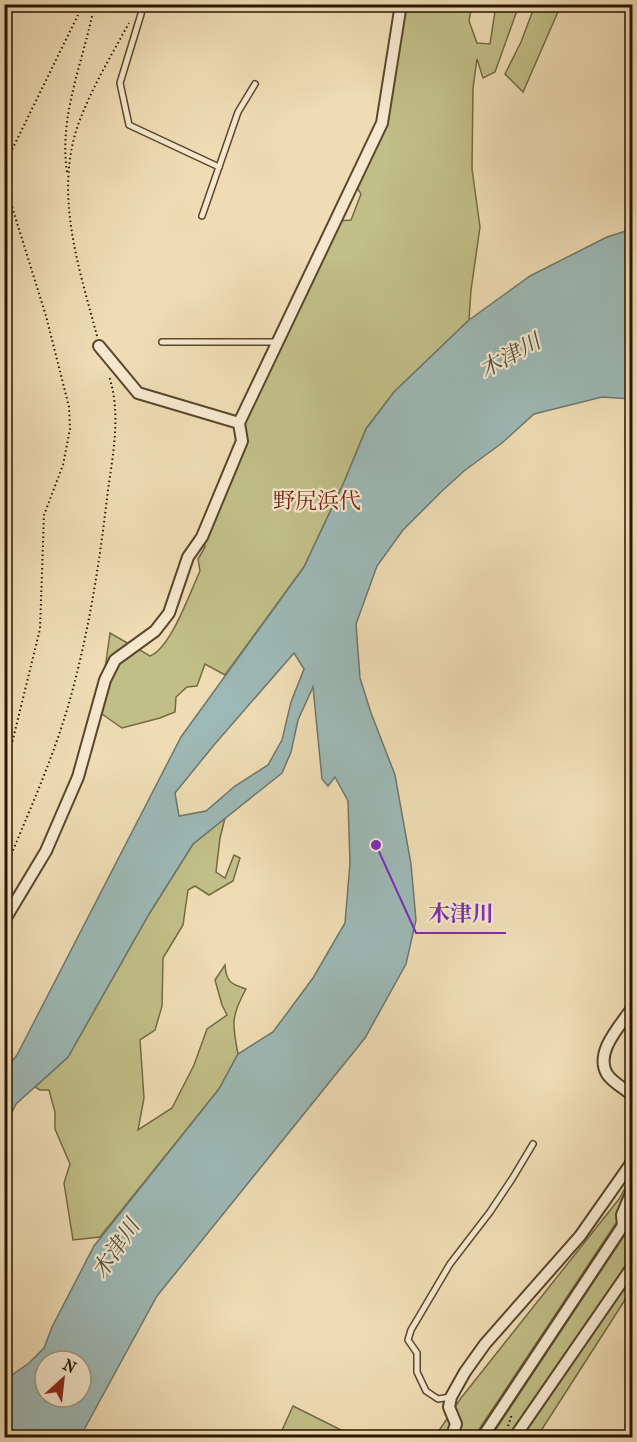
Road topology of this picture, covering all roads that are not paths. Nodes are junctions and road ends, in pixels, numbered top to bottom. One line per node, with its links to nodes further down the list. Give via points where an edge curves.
1 (52, 4): 4 (lane)
2 (142, 4): 6 (lane, via 120,83 129,124)
3 (401, 4): 9 (street, via 382,123)
4 (96, 6)
5 (255, 84): 6 (lane, via 238,112)
6 (219, 167): 7 (lane)
7 (202, 216)
8 (162, 342): 9 (lane)
9 (278, 342): 11 (street)
10 (99, 346): 11 (street, via 138,393)
11 (239, 423): 12 (street, via 242,441 202,537 188,557 169,613 155,631 115,660 105,680 78,777 46,851)
12 (4, 921)
13 (633, 1008): 14 (street, via 608,1044 603,1060 608,1075)
14 (633, 1095)
15 (533, 1144): 21 (lane, via 450,1264 411,1330 408,1340 417,1353 417,1372 426,1391 438,1399)
16 (633, 1162): 21 (street, via 580,1236 485,1344)
17 (633, 1191): 19 (street, via 622,1215)
18 (633, 1212): 19 (street)
19 (623, 1226): 24 (street)
20 (633, 1267): 22 (street)
21 (451, 1397): 23 (street, via 449,1407 456,1424)
22 (511, 1433)
23 (451, 1437)
24 (482, 1437)

